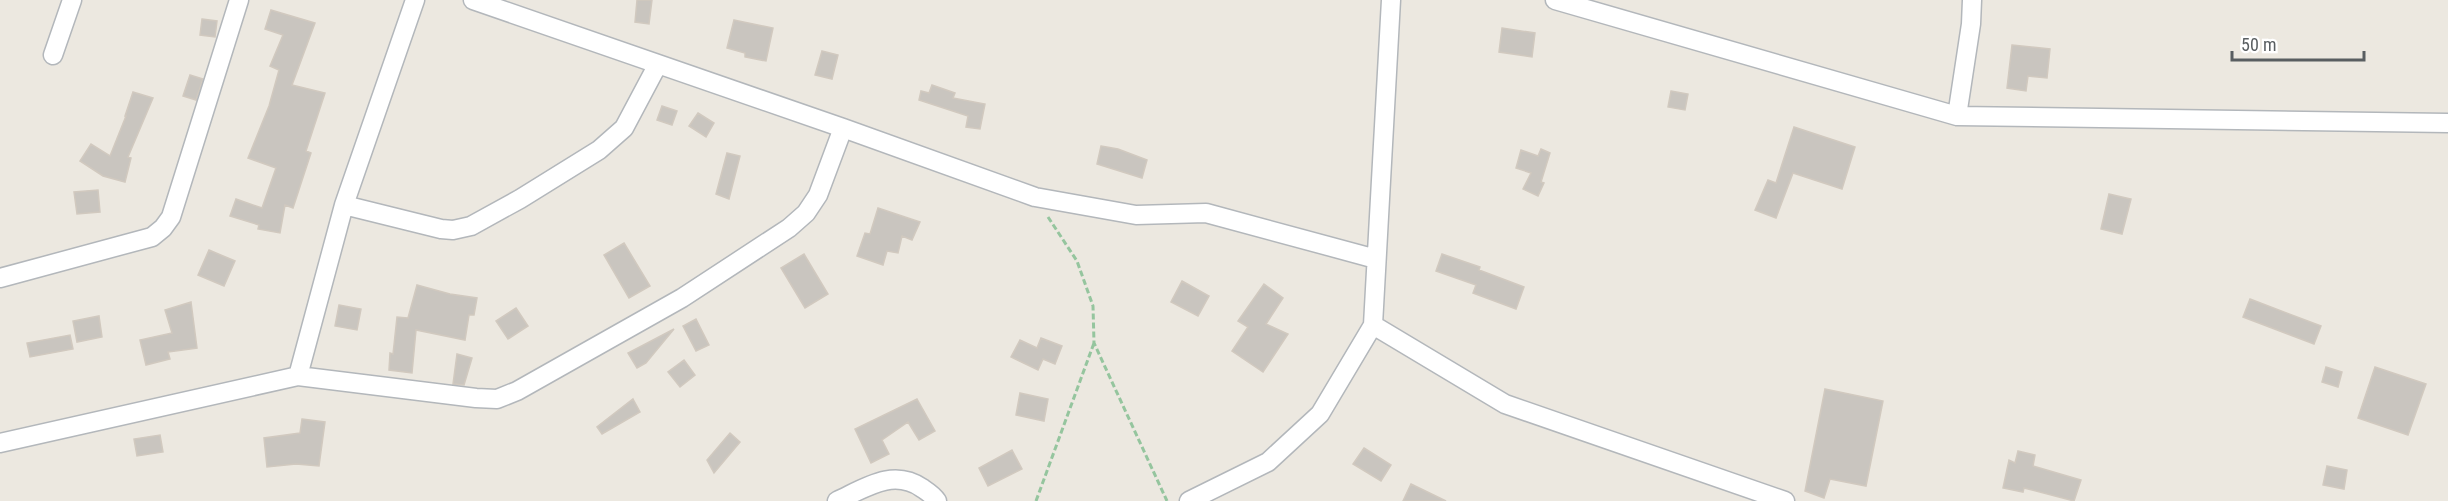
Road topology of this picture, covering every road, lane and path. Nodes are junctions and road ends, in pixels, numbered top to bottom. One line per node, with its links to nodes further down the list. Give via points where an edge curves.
1 (72, 0): 8 (street)
2 (239, 0): 16 (street, via 171,217 163,228 152,237)
3 (415, 0): 14 (street)
4 (472, 0): 9 (street)
5 (1391, 0): 15 (street)
6 (1555, 0): 10 (street)
7 (1972, 0): 10 (street)
8 (53, 54)
9 (658, 64): 12 (street); 14 (street, via 624,128 615,137 471,226 441,229)
10 (1957, 116): 11 (street)
11 (2448, 123)
12 (843, 128): 13 (street); 19 (street, via 818,195 789,228 682,298 517,391 497,399 476,398)
13 (1035, 197): 15 (street, via 1136,215 1206,213); 18 (path, via 1077,261 1092,306)
14 (344, 205): 19 (street)
15 (1376, 259): 17 (street)
16 (0, 278)
17 (1373, 325): 25 (street, via 1320,414 1268,462); 26 (street, via 1505,404)
18 (1094, 343): 23 (path); 24 (path)
19 (298, 376): 20 (street)
20 (0, 443)
21 (837, 501): 22 (street, via 886,479 913,481)
22 (937, 501)
23 (1036, 501)
24 (1167, 501)
25 (1189, 501)
26 (1785, 501)

